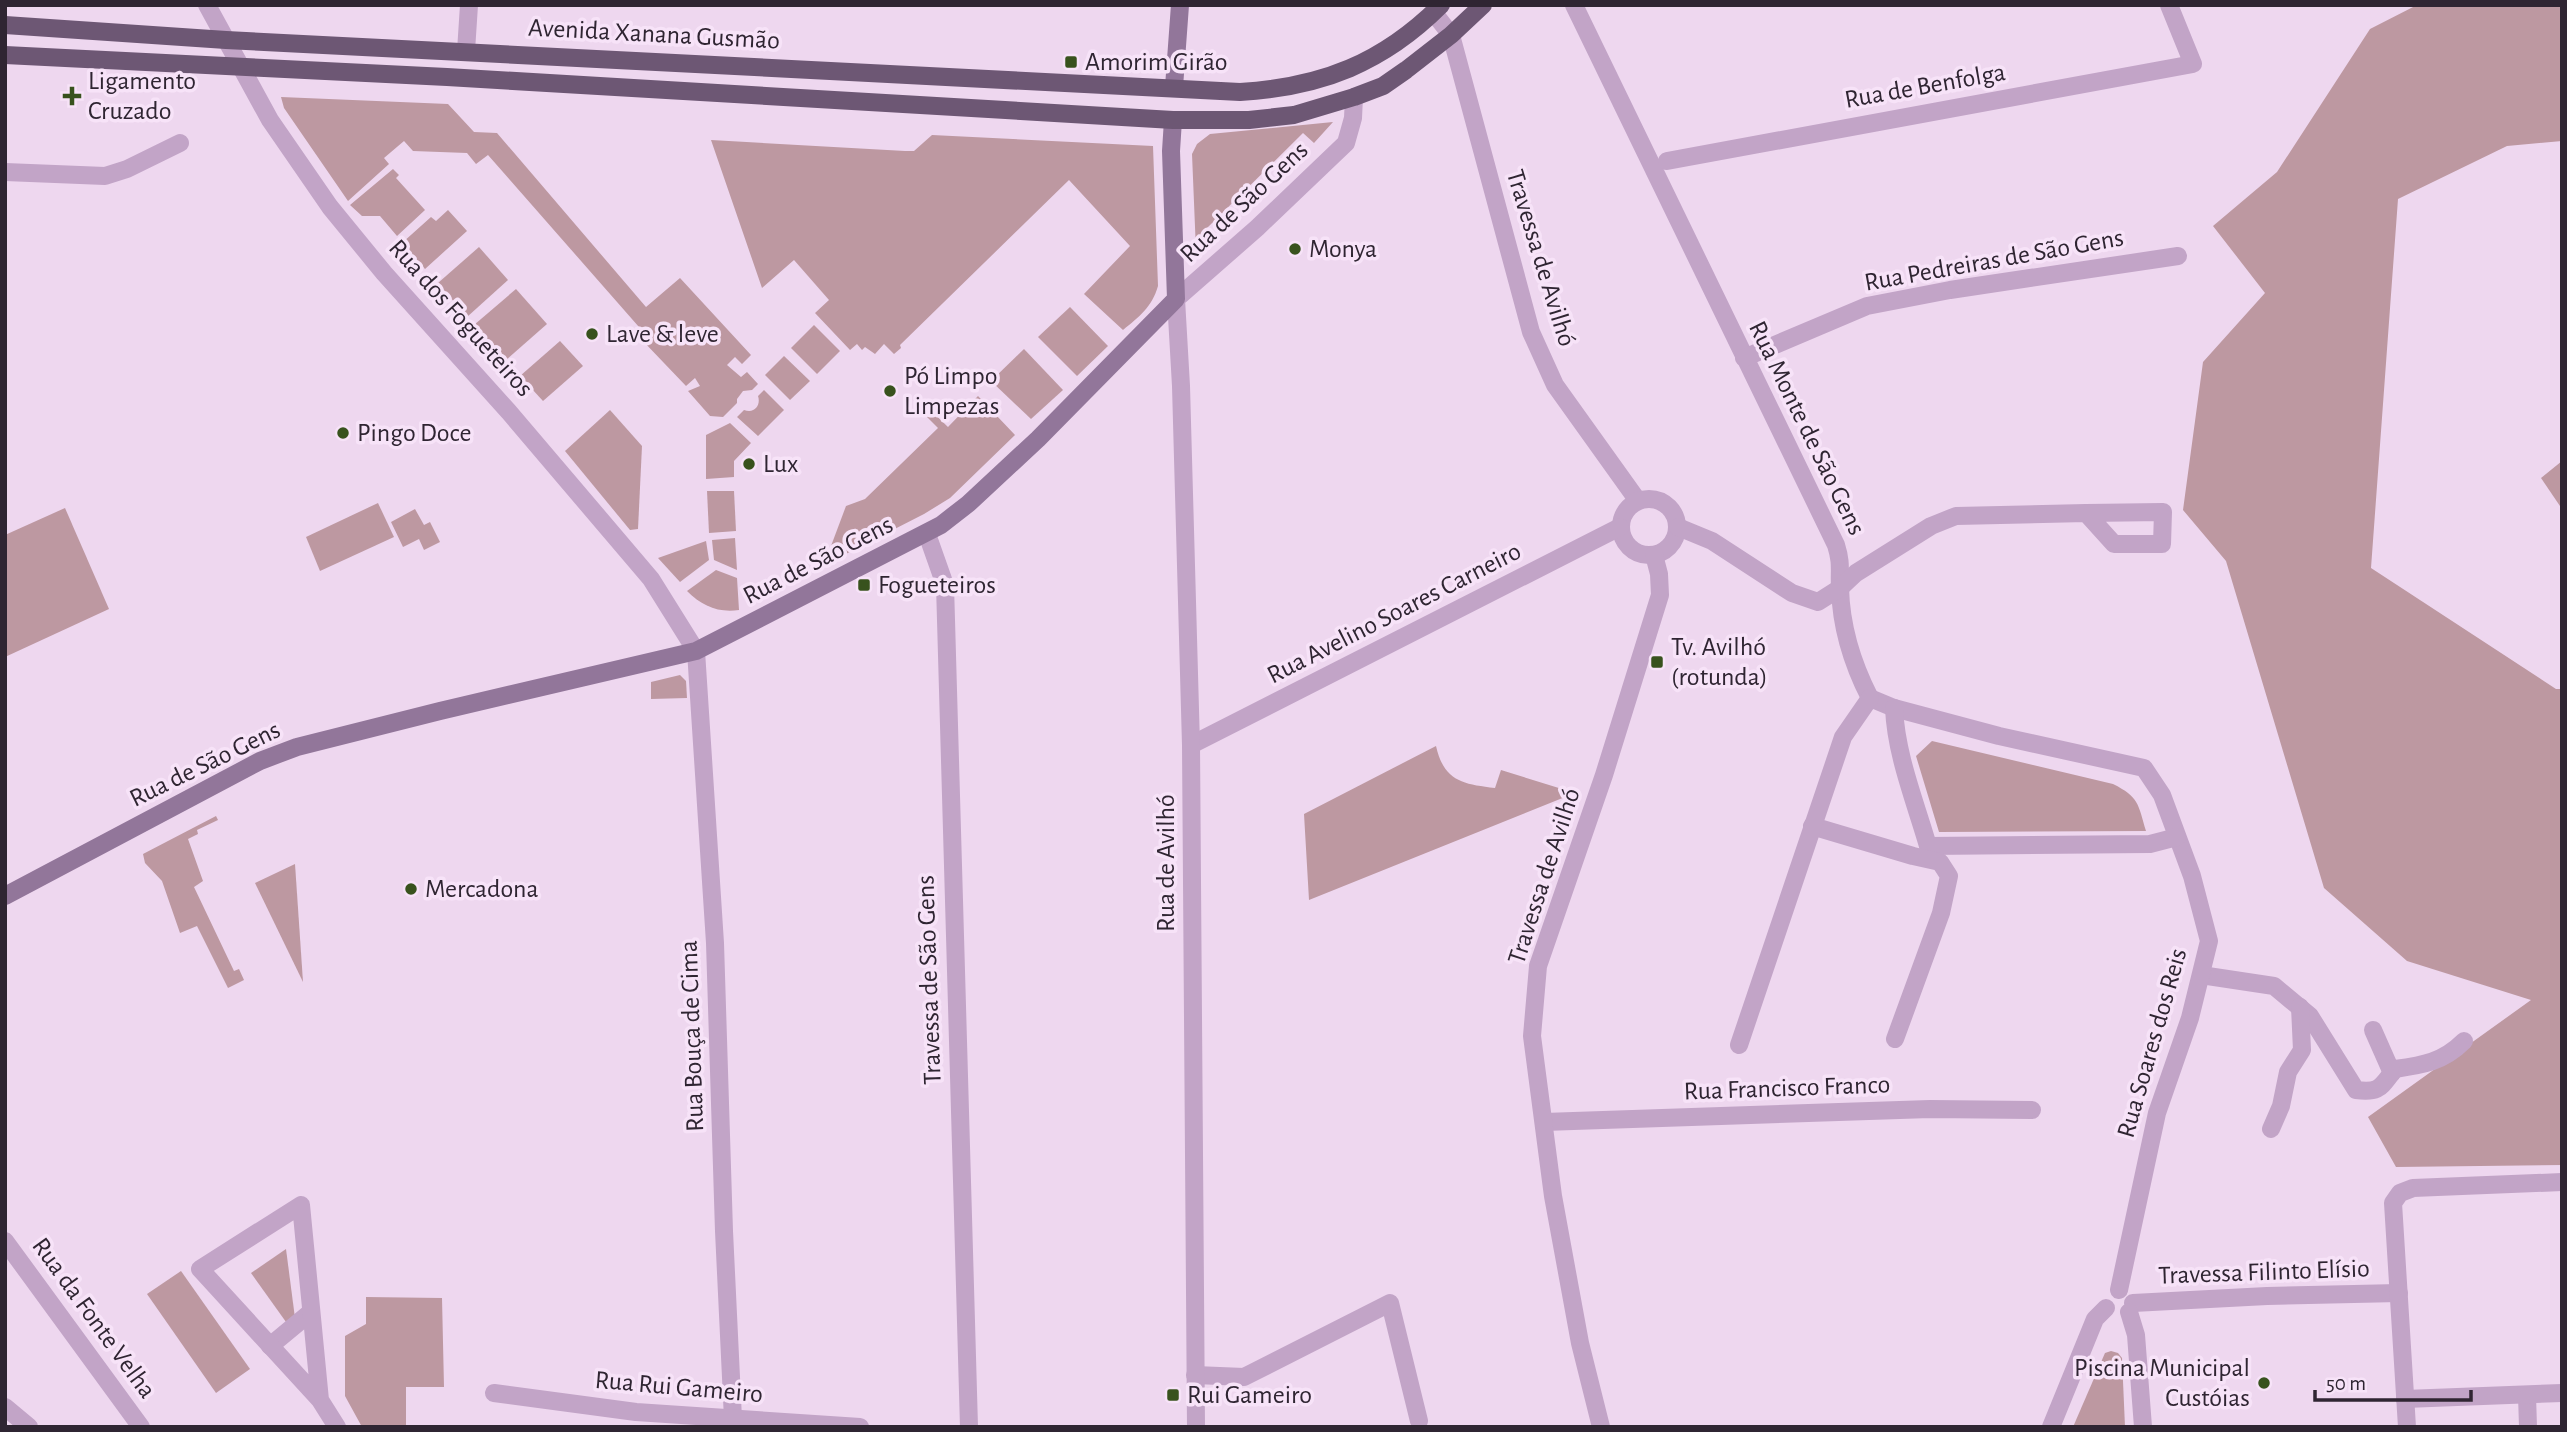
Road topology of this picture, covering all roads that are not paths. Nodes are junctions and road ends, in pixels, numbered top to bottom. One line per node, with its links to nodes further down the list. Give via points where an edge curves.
1 (207, 5): 10 (street, Rua dos Fogueteiros)
2 (469, 5): 11 (street)
3 (1180, 5): 14 (main road)
4 (1483, 5): 9 (main road)
5 (1574, 5): 22 (street, Rua Monte de São Gens)
6 (2169, 5): 18 (street, Rua de Benfolga, via 2193,64)
7 (1437, 9): 9 (street, Travessa de Avilhó); 14 (main road, Avenida Xanana Gusmão, via 1397,43 1320,80 1240,92)
8 (5, 25): 10 (main road, Avenida Xanana Gusmão)
9 (1451, 35): 15 (main road, via 1383,86); 23 (street, Travessa de Avilhó, via 1535,341 1555,385)
10 (226, 40): 11 (main road, Avenida Xanana Gusmão); 13 (street, Rua dos Fogueteiros)
11 (466, 51): 14 (main road, Avenida Xanana Gusmão)
12 (5, 55): 13 (main road, Avenida Xanana Gusmão)
13 (241, 68): 16 (main road, Avenida Xanana Gusmão); 30 (street, Rua dos Fogueteiros, via 270,120 330,207 651,579)
14 (1174, 87): 16 (main road)
15 (1354, 97): 16 (main road, Avenida Xanana Gusmão, via 1294,115); 21 (street, Rua de São Gens, via 1346,143)
16 (1173, 120): 21 (main road)
17 (180, 143): 19 (street, via 105,176)
18 (1667, 161)
19 (5, 172)
20 (2178, 256): 22 (street, Rua Pedreiras de São Gens, via 1867,306)
21 (1176, 299): 27 (main road, Rua de São Gens, via 1038,439 968,505); 33 (street, Rua de Avilhó)
22 (1744, 358): 29 (street, Rua Monte de São Gens, via 1836,545 1842,564)
23 (1638, 501): 25 (street, via 1625,511); 26 (street, via 1665,504)
24 (2086, 513): 29 (street, via 1956,516 1931,526)
25 (1620, 527): 28 (street, via 1630,549); 33 (street, Rua Avelino Soares Carneiro)
26 (1678, 527): 28 (street, via 1671,546); 29 (street, via 1712,541 1792,593 1818,602)
27 (927, 534): 30 (main road, Rua de São Gens); 69 (street, Travessa de São Gens, via 945,585)
28 (1654, 555): 46 (street, Travessa de Avilhó, via 1660,595 1655,616 1538,966 1532,1036)
29 (1840, 588): 31 (street, Rua Monte de São Gens, via 1856,671)
30 (696, 651): 37 (main road, Rua de São Gens, via 297,747 260,761); 63 (street, Rua Bouça de Cima, via 715,943)
31 (1870, 698): 32 (street, Rua Soares dos Reis); 34 (street, via 1843,737)
32 (1894, 708): 35 (street, Rua Soares dos Reis, via 2144,768 2162,795); 36 (street)
33 (1191, 745): 56 (street, Rua de Avilhó)
34 (1812, 826): 36 (street); 43 (street)
35 (2177, 837): 36 (street, via 2150,844); 38 (street, Rua Soares dos Reis, via 2208,941)
36 (1921, 851): 41 (street, via 1940,862 1949,876 1941,913)
37 (5, 896)
38 (2201, 975): 39 (street, via 2273,986); 50 (street, Rua Soares dos Reis, via 2157,1113)
39 (2300, 1007): 44 (street, via 2311,1016 2356,1090 2381,1088); 47 (street, via 2302,1050 2288,1072)
40 (2373, 1030): 44 (street)
41 (1895, 1039)
42 (2464, 1041): 44 (street, via 2451,1054)
43 (1739, 1045)
44 (2392, 1073)
45 (2032, 1110): 46 (street, Rua Francisco Franco, via 1930,1109)
46 (1544, 1122): 71 (street, Travessa de Avilhó, via 1580,1343)
47 (2272, 1129)
48 (2562, 1182): 51 (street, via 2413,1188 2400,1194 2393,1203)
49 (5, 1241): 66 (street, Rua da Fonte Velha)
50 (2119, 1290): 52 (street, via 2108,1295); 53 (street, via 2127,1292)
51 (2399, 1293): 53 (street, Travessa Filinto Elísio, via 2267,1296); 60 (street)
52 (2106, 1308): 53 (street, via 2116,1316); 72 (street, via 2095,1319)
53 (2131, 1308): 73 (street)
54 (311, 1312): 55 (street); 55 (street, via 301,1205 201,1269); 61 (street)
55 (271, 1346): 61 (street)
56 (1195, 1375): 64 (street, via 1244,1377 1390,1303); 70 (street, Rua de Avilhó)
57 (494, 1393): 63 (street, Rua Rui Gameiro, via 636,1412)
58 (2562, 1393): 59 (street)
59 (2527, 1395): 60 (street); 75 (street)
60 (2405, 1399): 74 (street)
61 (320, 1400): 67 (street)
62 (5, 1407): 65 (street)
63 (733, 1419): 68 (street, Rua Rui Gameiro)
64 (1419, 1421)
65 (29, 1427)
66 (141, 1427)
67 (337, 1427)
68 (860, 1427)
69 (969, 1427)
70 (1196, 1427)
71 (1601, 1427)
72 (2051, 1427)
73 (2143, 1427)
74 (2407, 1427)
75 (2528, 1427)

